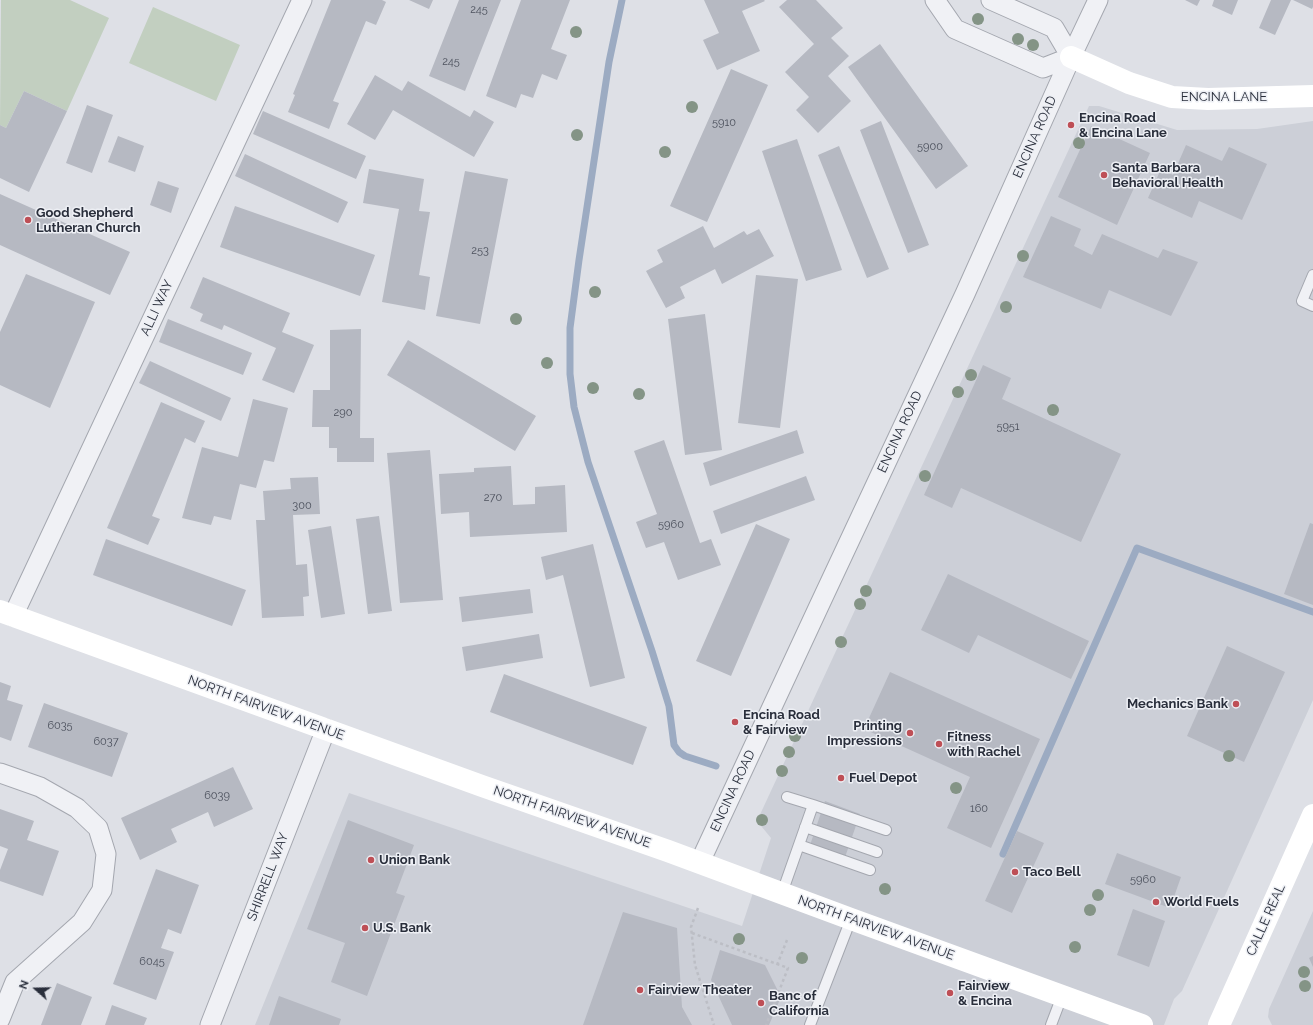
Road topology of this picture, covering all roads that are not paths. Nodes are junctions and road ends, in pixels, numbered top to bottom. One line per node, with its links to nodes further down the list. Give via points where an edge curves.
1 (302, 0): 9 (street, ALLI WAY)
2 (935, 0): 5 (street, via 955,29 1043,68)
3 (991, 0): 5 (street, via 1054,28)
4 (1098, 0): 5 (street, ENCINA ROAD)
5 (1071, 57): 6 (main road, ENCINA LANE, via 1129,83 1172,97 1208,100); 19 (street, ENCINA ROAD, via 968,289)
6 (1313, 96)
7 (1313, 275): 8 (lane, via 1302,301)
8 (1313, 306)
9 (6, 614): 10 (main road, NORTH FAIRVIEW AVENUE)
10 (326, 729): 19 (main road, NORTH FAIRVIEW AVENUE); 25 (street, SHIRRELL WAY)
11 (0, 773): 24 (street, via 40,787 77,808 98,828 106,854 102,890 82,922 15,982)
12 (787, 797): 13 (lane)
13 (812, 805): 15 (lane); 16 (lane)
14 (1313, 815): 29 (main road, CALLE REAL)
15 (805, 826): 17 (lane); 18 (lane)
16 (886, 830)
17 (799, 845): 20 (lane); 21 (lane)
18 (877, 852)
19 (700, 862): 21 (main road, NORTH FAIRVIEW AVENUE)
20 (870, 870)
21 (782, 893): 22 (main road, NORTH FAIRVIEW AVENUE)
22 (851, 919): 23 (main road, NORTH FAIRVIEW AVENUE); 26 (lane)
23 (1062, 996): 27 (lane); 28 (main road, NORTH FAIRVIEW AVENUE)
24 (0, 1019)
25 (210, 1025)
26 (810, 1025)
27 (1051, 1025)
28 (1142, 1025)
29 (1219, 1025)

